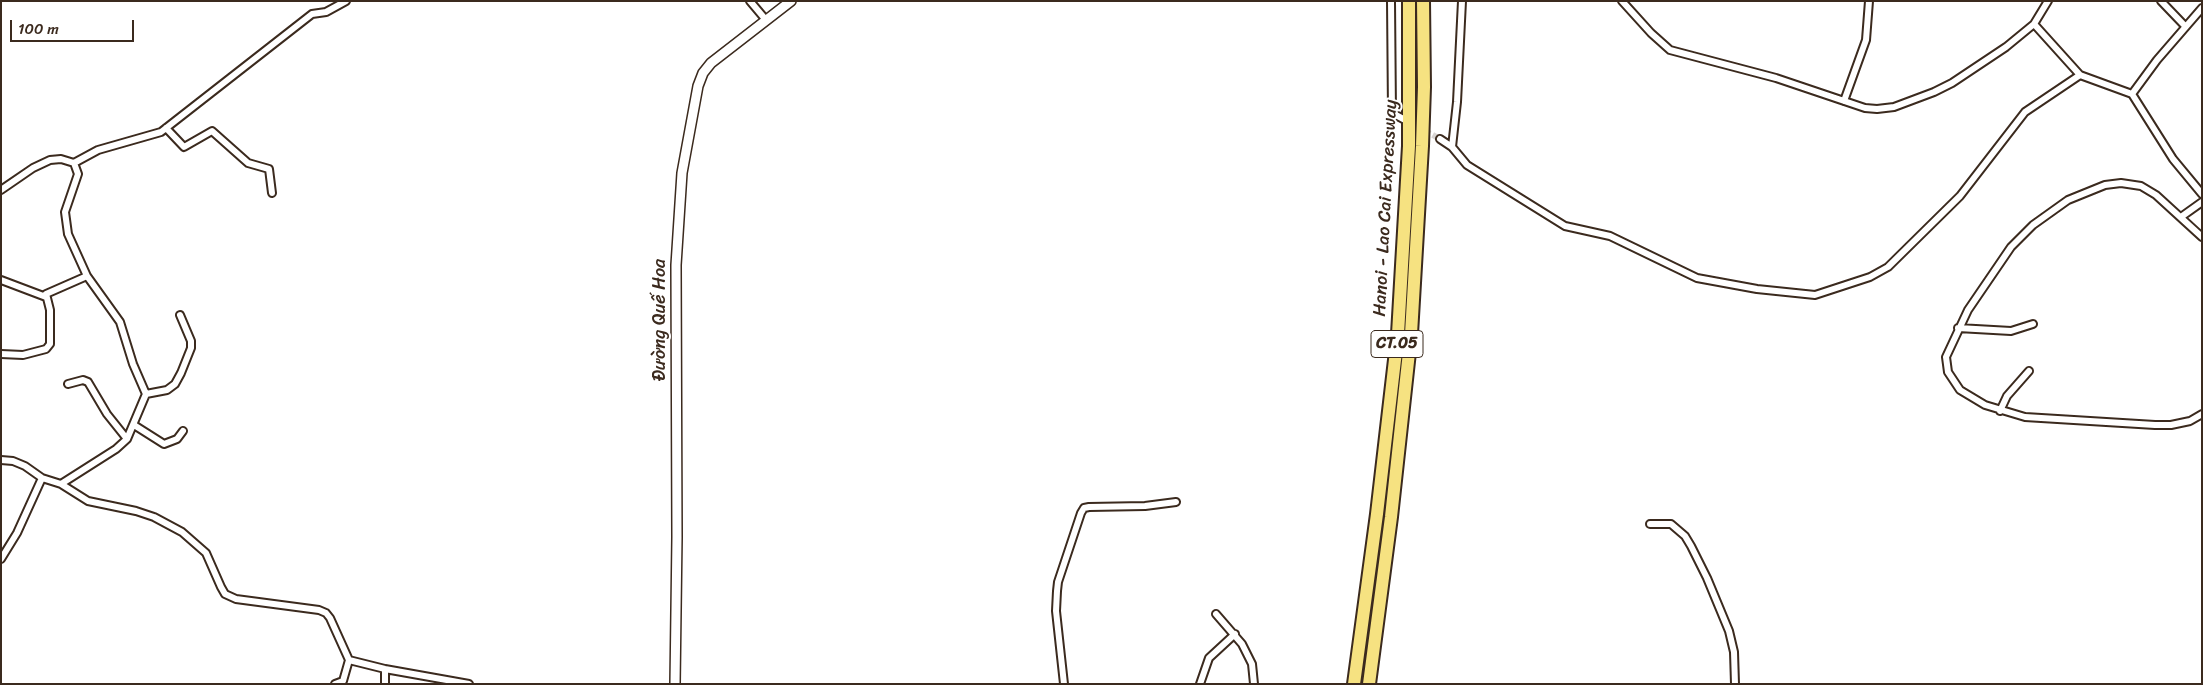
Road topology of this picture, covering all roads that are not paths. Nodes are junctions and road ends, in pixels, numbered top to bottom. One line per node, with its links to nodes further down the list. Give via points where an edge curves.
1 (346, 1): 22 (street, via 326,12 312,14)
2 (750, 1): 14 (street)
3 (791, 1): 14 (street, Đường Quế Hoa)
4 (1391, 1): 21 (street, via 1392,113)
5 (1401, 1): 17 (highway)
6 (1409, 1): 17 (highway, Hanoi - Lao Cai Expressway / CT.05)
7 (1423, 1): 65 (highway, Hanoi - Lao Cai Expressway / CT.05, via 1424,87 1411,334)
8 (1462, 1): 24 (street)
9 (1622, 1): 20 (street, via 1670,50 1776,78)
10 (1869, 1): 20 (street, via 1866,40)
11 (2048, 1): 15 (street)
12 (2161, 1): 16 (street)
13 (2202, 8): 16 (street)
14 (766, 20): 60 (street, Đường Quế Hoa, via 711,63 704,73 698,86 682,173 676,265)
15 (2034, 24): 18 (street); 20 (street, via 1986,62 1934,92 1881,109)
16 (2185, 26): 19 (street)
17 (1409, 64): 64 (highway, Hanoi - Lao Cai Expressway / CT.05, via 1409,146 1398,334)
18 (2080, 75): 19 (street); 24 (street, via 2024,112 1960,196 1888,267 1870,277 1815,295 1697,278 1610,236 1565,226 1467,165)
19 (2132, 94): 28 (street, via 2173,159)
20 (1844, 101)
21 (1409, 122)
22 (166, 128): 25 (street, via 153,136 98,150); 27 (street, via 184,147 212,131 248,163 269,170)
23 (1440, 140): 24 (street)
24 (1452, 147)
25 (74, 163): 26 (street, via 61,159 40,164); 32 (street, via 78,174 65,212 66,227)
26 (1, 190)
27 (272, 193)
28 (2202, 194)
29 (2202, 202): 30 (street)
30 (2181, 217): 31 (street); 37 (street, via 2152,192 2132,184 2105,185 2068,200 2032,225 2011,247)
31 (2202, 237)
32 (87, 276): 34 (street, via 48,292); 41 (street, via 120,322)
33 (1, 280): 34 (street)
34 (46, 297): 38 (street, via 50,310 49,347 30,354)
35 (180, 315): 41 (street, via 191,342 181,372 175,384 167,390)
36 (2033, 324): 37 (street, via 2010,331)
37 (1958, 328): 42 (street, via 1946,357 1948,372 1960,390)
38 (1, 354)
39 (2029, 371): 42 (street)
40 (68, 384): 46 (street, via 88,382)
41 (146, 394): 44 (street)
42 (2000, 410): 43 (street, via 2043,420 2155,425 2182,423)
43 (2202, 414)
44 (134, 425): 45 (street, via 164,444 177,439); 46 (street)
45 (183, 431)
46 (127, 439): 49 (street)
47 (1, 460): 48 (street, via 13,461)
48 (42, 478): 49 (street); 52 (street, via 17,533)
49 (61, 484): 55 (street, via 88,501 136,511 182,532 206,554 225,594 236,599 326,613)
50 (1176, 502): 61 (street, via 1084,508 1058,582 1056,597)
51 (1650, 524): 66 (street, via 1671,524 1691,546 1729,631 1734,652)
52 (1, 558)
53 (1216, 614): 54 (street)
54 (1235, 634): 62 (street, via 1209,658); 63 (street, via 1252,664)
55 (348, 660): 56 (street); 57 (street, via 343,681)
56 (385, 669): 58 (street); 59 (street)
57 (335, 684)
58 (385, 684)
59 (469, 684)
60 (676, 684)
61 (1064, 684)
62 (1200, 684)
63 (1254, 684)
64 (1354, 684)
65 (1369, 684)
66 (1735, 684)

